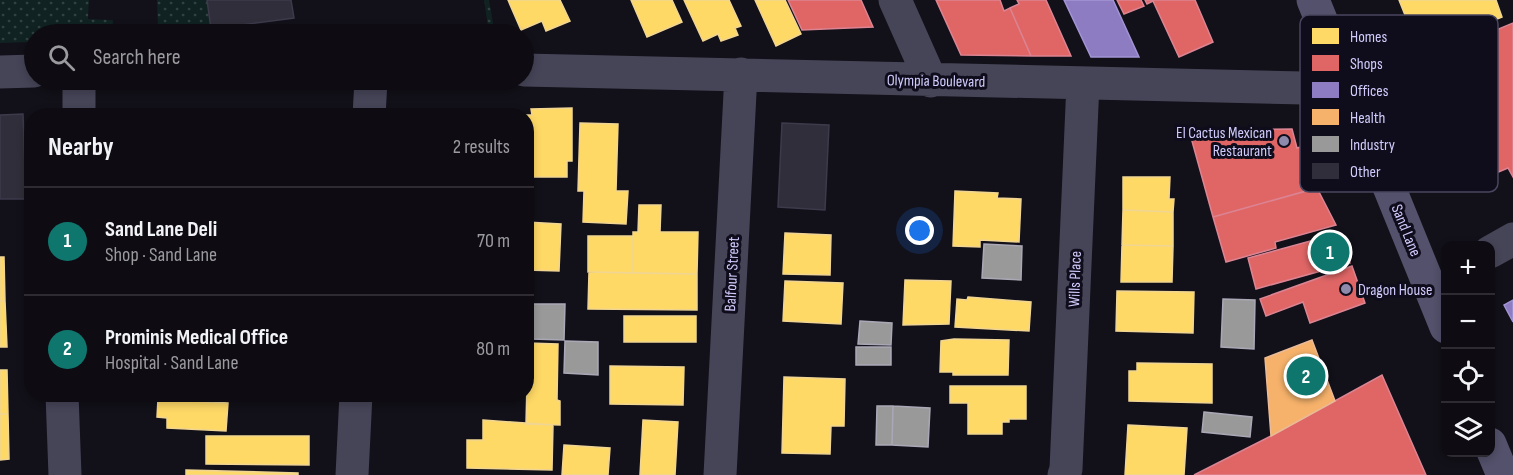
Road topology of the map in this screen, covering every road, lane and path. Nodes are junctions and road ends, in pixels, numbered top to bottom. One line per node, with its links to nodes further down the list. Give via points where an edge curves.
1 (895, 0): 8 (street)
2 (1313, 0): 3 (street, Sand Lane)
3 (1319, 15)
4 (534, 70): 7 (street, Olympia Boulevard)
5 (24, 71): 6 (street)
6 (0, 72)
7 (741, 74): 8 (street, Olympia Boulevard); 25 (street, Balfour Street)
8 (931, 81): 9 (street, Olympia Boulevard)
9 (1083, 83): 10 (street, Olympia Boulevard); 26 (street, Wills Place)
10 (1300, 88)
11 (79, 90): 13 (street)
12 (370, 90): 14 (street)
13 (79, 108)
14 (369, 108)
15 (1397, 192): 18 (street, Sand Lane)
16 (1513, 239): 17 (street)
17 (1495, 250)
18 (1437, 277): 19 (street, Sand Lane)
19 (1441, 299)
20 (62, 402): 23 (street)
21 (356, 402): 24 (street)
22 (1495, 454): 27 (street)
23 (65, 475)
24 (352, 475)
25 (720, 475)
26 (1064, 475)
27 (1503, 475)

